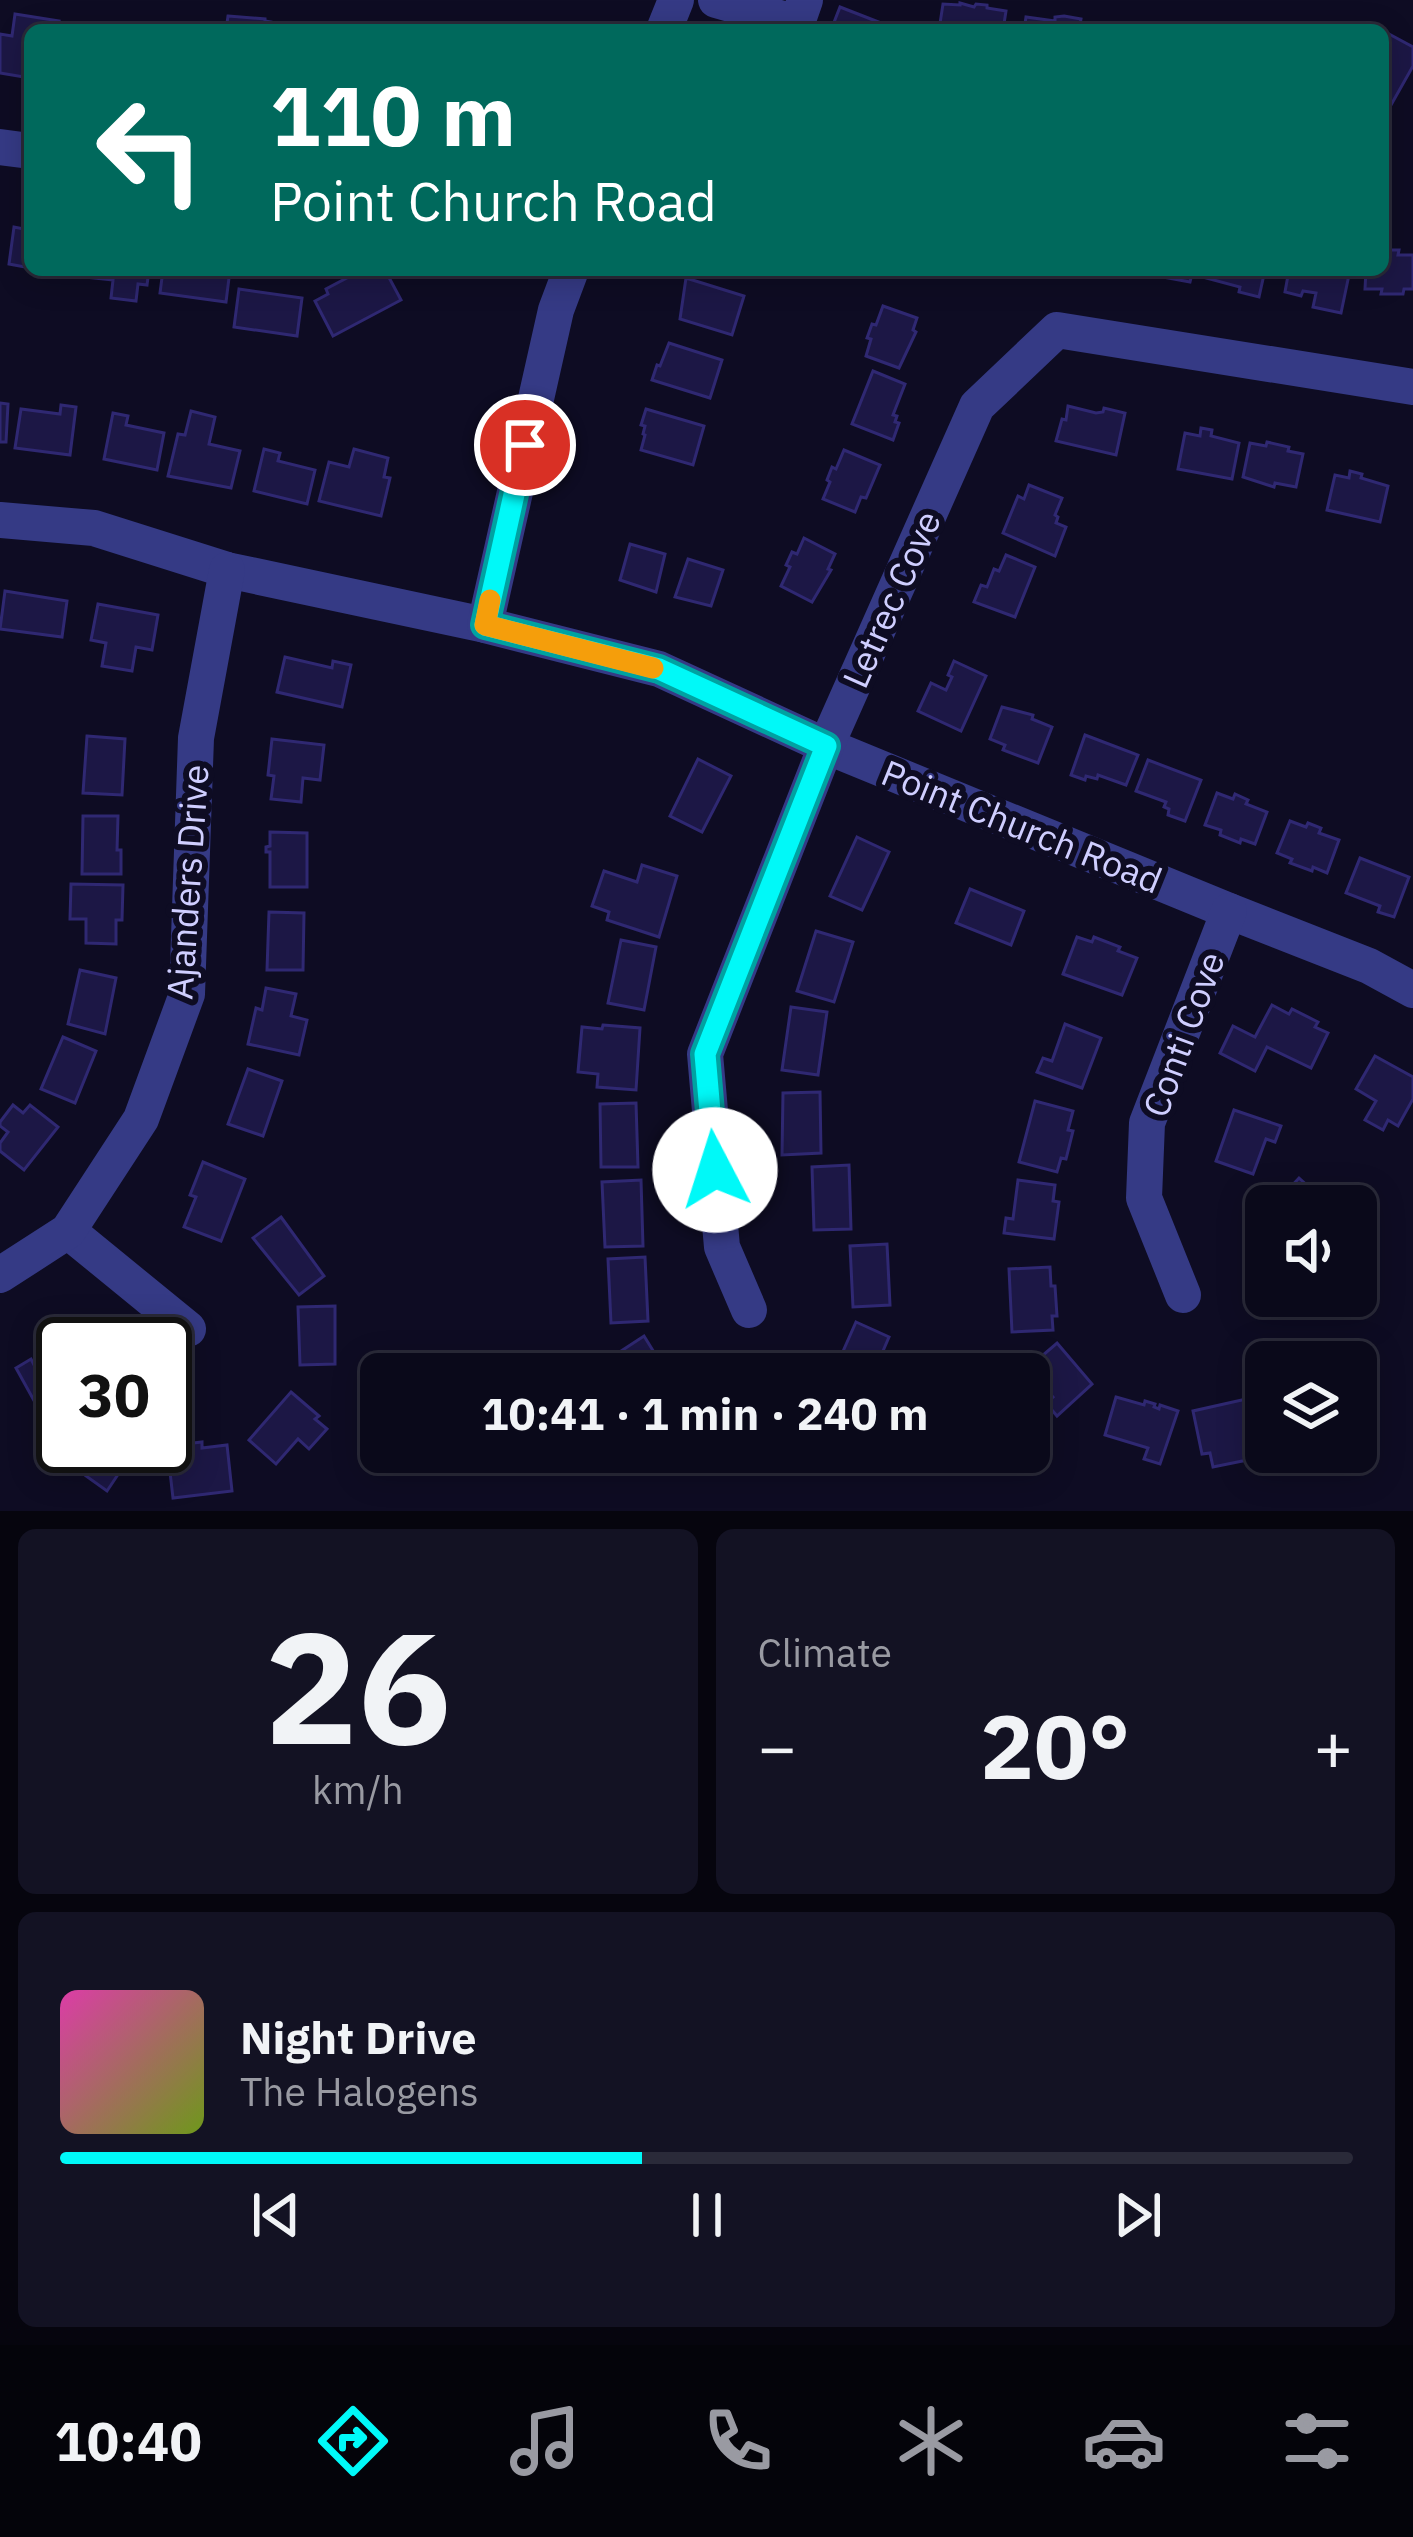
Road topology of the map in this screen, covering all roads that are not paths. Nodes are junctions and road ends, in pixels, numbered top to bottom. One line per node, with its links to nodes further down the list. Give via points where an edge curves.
1 (716, 0): 2 (street, via 797,23)
2 (805, 0)
3 (569, 276): 7 (street)
4 (1413, 386): 8 (street, Letrec Cove, via 1057,330 977,406)
5 (0, 520): 6 (street, Point Church Road, via 94,528)
6 (227, 570): 7 (street, Point Church Road); 11 (street, Ajanders Drive, via 196,738 187,994 141,1119)
7 (485, 625): 8 (street, Point Church Road, via 659,669)
8 (826, 746): 9 (street, Point Church Road); 14 (street, Letrec Cove, via 705,1054 722,1247)
9 (1229, 911): 10 (street, Point Church Road); 13 (street, Conti Cove, via 1147,1123 1144,1198)
10 (1413, 990)
11 (68, 1231): 12 (street, Ajanders Drive); 15 (street)
12 (0, 1275)
13 (1183, 1295)
14 (749, 1310)
15 (173, 1317)

